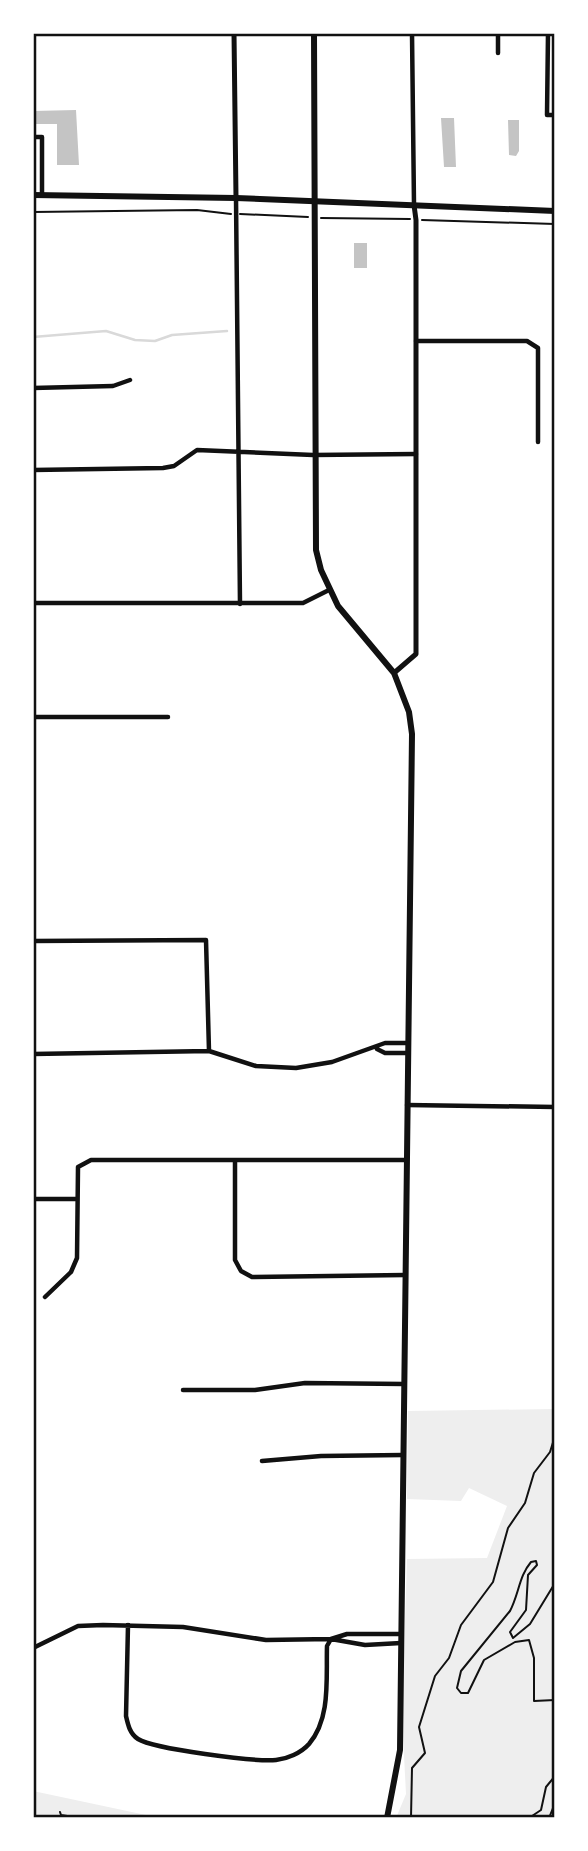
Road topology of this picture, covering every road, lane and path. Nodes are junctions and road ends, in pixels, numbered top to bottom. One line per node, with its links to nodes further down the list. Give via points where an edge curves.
1 (234, 33): 11 (street)
2 (314, 33): 12 (main road)
3 (412, 33): 13 (street)
4 (498, 33): 6 (street)
5 (548, 33): 7 (street, via 547,114)
6 (498, 53)
7 (555, 115)
8 (33, 137): 10 (street, via 41,136)
9 (33, 195): 10 (main road)
10 (42, 195): 11 (main road)
11 (236, 198): 12 (main road); 27 (street)
12 (313, 200): 13 (main road); 29 (main road)
13 (414, 205): 14 (main road); 23 (street)
14 (555, 211)
15 (33, 212): 16 (path, via 197,210)
16 (232, 214)
17 (244, 214): 18 (path)
18 (300, 217)
19 (327, 218): 20 (path)
20 (408, 219)
21 (426, 220): 22 (path)
22 (555, 224)
23 (416, 341): 26 (street, via 527,341 538,348); 28 (street)
24 (130, 380): 25 (street, via 113,386)
25 (33, 387)
26 (538, 442)
27 (238, 451): 29 (street); 30 (street, via 197,450 163,468); 33 (street)
28 (416, 454): 29 (street); 34 (street, via 416,654)
29 (313, 455): 31 (main road, via 316,550)
30 (33, 470)
31 (329, 590): 33 (street, via 303,603); 34 (main road)
32 (33, 603): 33 (street)
33 (240, 604)
34 (394, 673): 38 (main road, via 412,734)
35 (33, 717): 36 (street)
36 (169, 717)
37 (33, 941): 40 (street, via 206,940)
38 (408, 1043): 39 (street); 41 (main road)
39 (376, 1048): 40 (street, via 296,1068 256,1066); 41 (street, via 385,1053)
40 (209, 1051): 42 (street)
41 (408, 1053): 43 (main road)
42 (33, 1054)
43 (407, 1105): 44 (street); 45 (main road)
44 (555, 1107)
45 (407, 1160): 46 (street); 49 (main road)
46 (235, 1161): 48 (street, via 91,1160 78,1167); 49 (street, via 235,1260 241,1271 251,1276)
47 (33, 1199): 48 (street)
48 (76, 1199): 50 (street, via 76,1258 71,1272)
49 (405, 1275): 51 (main road)
50 (46, 1297)
51 (404, 1384): 52 (street, via 304,1383 255,1390); 54 (main road)
52 (183, 1390)
53 (555, 1436): 69 (path, via 550,1452 534,1473 525,1503 508,1528 493,1582 461,1625 449,1658 435,1676 419,1727 425,1753 412,1768)
54 (403, 1455): 55 (street); 58 (main road)
55 (262, 1461)
56 (555, 1583): 62 (path, via 530,1624 513,1638 510,1632 526,1609 528,1575 536,1561 521,1573 516,1601 461,1671 458,1691 470,1692 487,1658 515,1642 529,1640 534,1658 534,1701)
57 (128, 1625): 59 (street, via 266,1640); 59 (street, via 126,1716 137,1738 256,1760 295,1755 319,1729); 61 (street, via 78,1626)
58 (401, 1634): 59 (street, via 347,1634); 60 (main road)
59 (331, 1639): 60 (street, via 365,1645)
60 (401, 1643): 68 (main road, via 400,1750)
61 (33, 1648)
62 (555, 1700)
63 (555, 1776): 66 (path, via 546,1787 544,1805)
64 (555, 1803): 74 (path)
65 (60, 1812): 67 (path)
66 (534, 1815): 72 (path); 73 (path)
67 (80, 1818)
68 (387, 1818)
69 (411, 1818)
70 (436, 1818): 71 (path)
71 (452, 1818)
72 (529, 1818)
73 (538, 1818)
74 (549, 1818)

